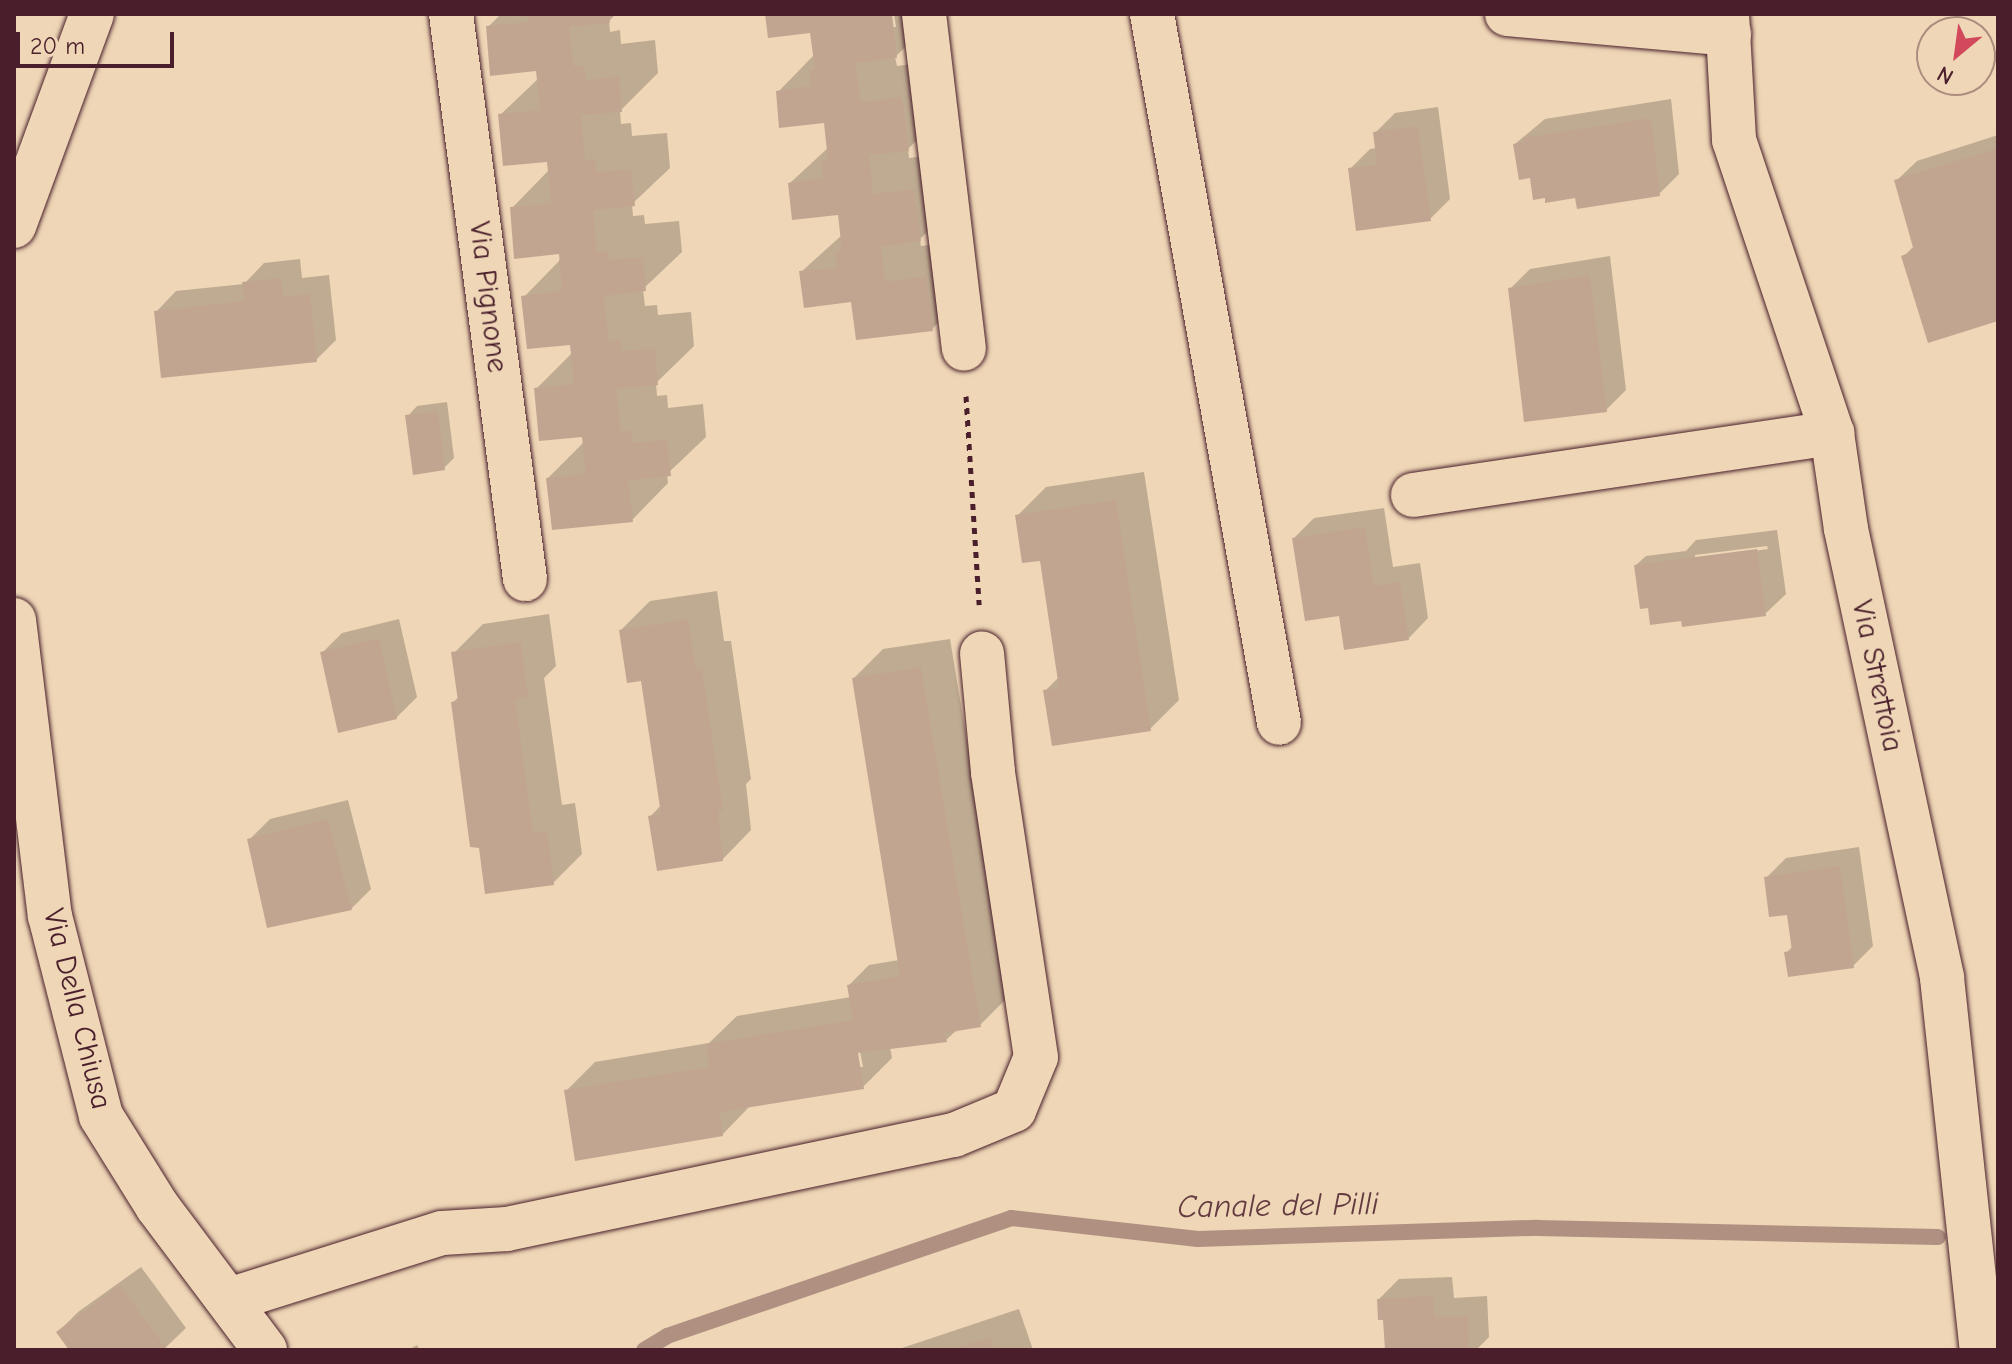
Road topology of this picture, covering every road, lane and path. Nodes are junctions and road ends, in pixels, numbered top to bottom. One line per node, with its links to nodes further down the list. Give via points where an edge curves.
1 (92, 14): 7 (street)
2 (451, 14): 11 (street, Via Pignone)
3 (924, 14): 8 (street)
4 (1152, 14): 14 (street)
5 (1507, 14): 6 (street)
6 (1728, 24): 9 (street, Via Strettoia, via 1734,140)
7 (14, 226)
8 (964, 349): 13 (path)
9 (1832, 433): 10 (street); 17 (street, Via Strettoia, via 1846,529 1942,978)
10 (1413, 495)
11 (525, 579)
12 (14, 620): 15 (street, Via Della Chiusa, via 50,916 101,1116 157,1206)
13 (982, 654): 15 (street, via 993,772 1036,1057 1014,1110 954,1135 507,1229 442,1233)
14 (1279, 723)
15 (229, 1300): 16 (street, Via Della Chiusa)
16 (265, 1350)
17 (1982, 1350)

